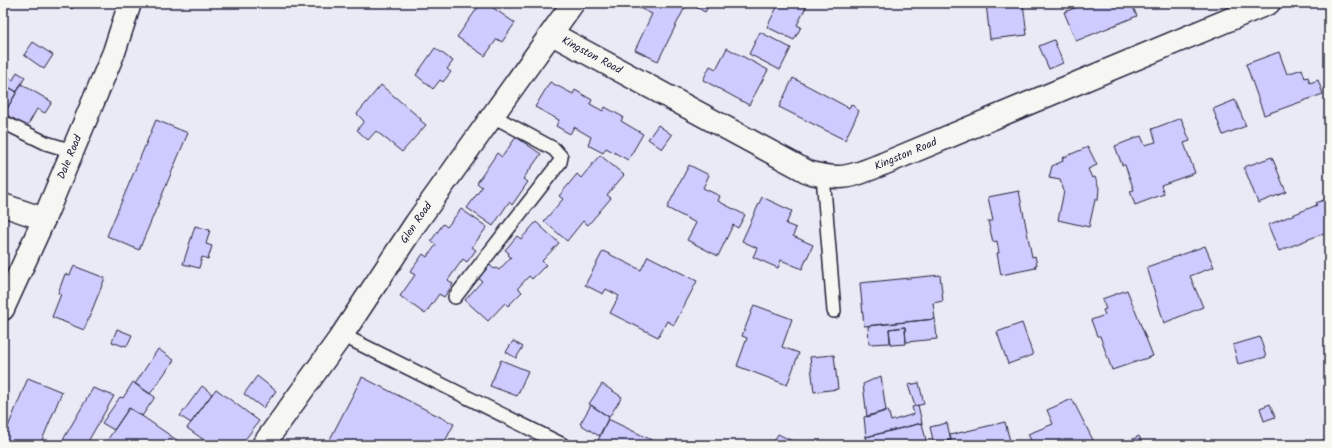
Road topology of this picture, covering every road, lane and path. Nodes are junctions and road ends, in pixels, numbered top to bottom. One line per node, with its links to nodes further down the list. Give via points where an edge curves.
1 (130, 3): 7 (street, Dale Road, via 114,52)
2 (573, 3): 4 (street, Glen Road)
3 (1269, 3): 8 (street, Kingston Road, via 883,164 840,177)
4 (552, 34): 5 (street, Glen Road); 8 (street, Kingston Road, via 788,162)
5 (493, 116): 11 (lane, via 554,149 561,156 560,162); 14 (street, Glen Road, via 416,223)
6 (3, 122): 7 (lane, via 46,143)
7 (72, 151): 10 (street, Dale Road)
8 (823, 176): 13 (lane)
9 (3, 205): 10 (street)
10 (44, 219): 12 (street, Dale Road)
11 (455, 297)
12 (3, 309)
13 (834, 311)
14 (342, 335): 15 (street, Glen Road); 16 (lane)
15 (263, 445)
16 (563, 445)

